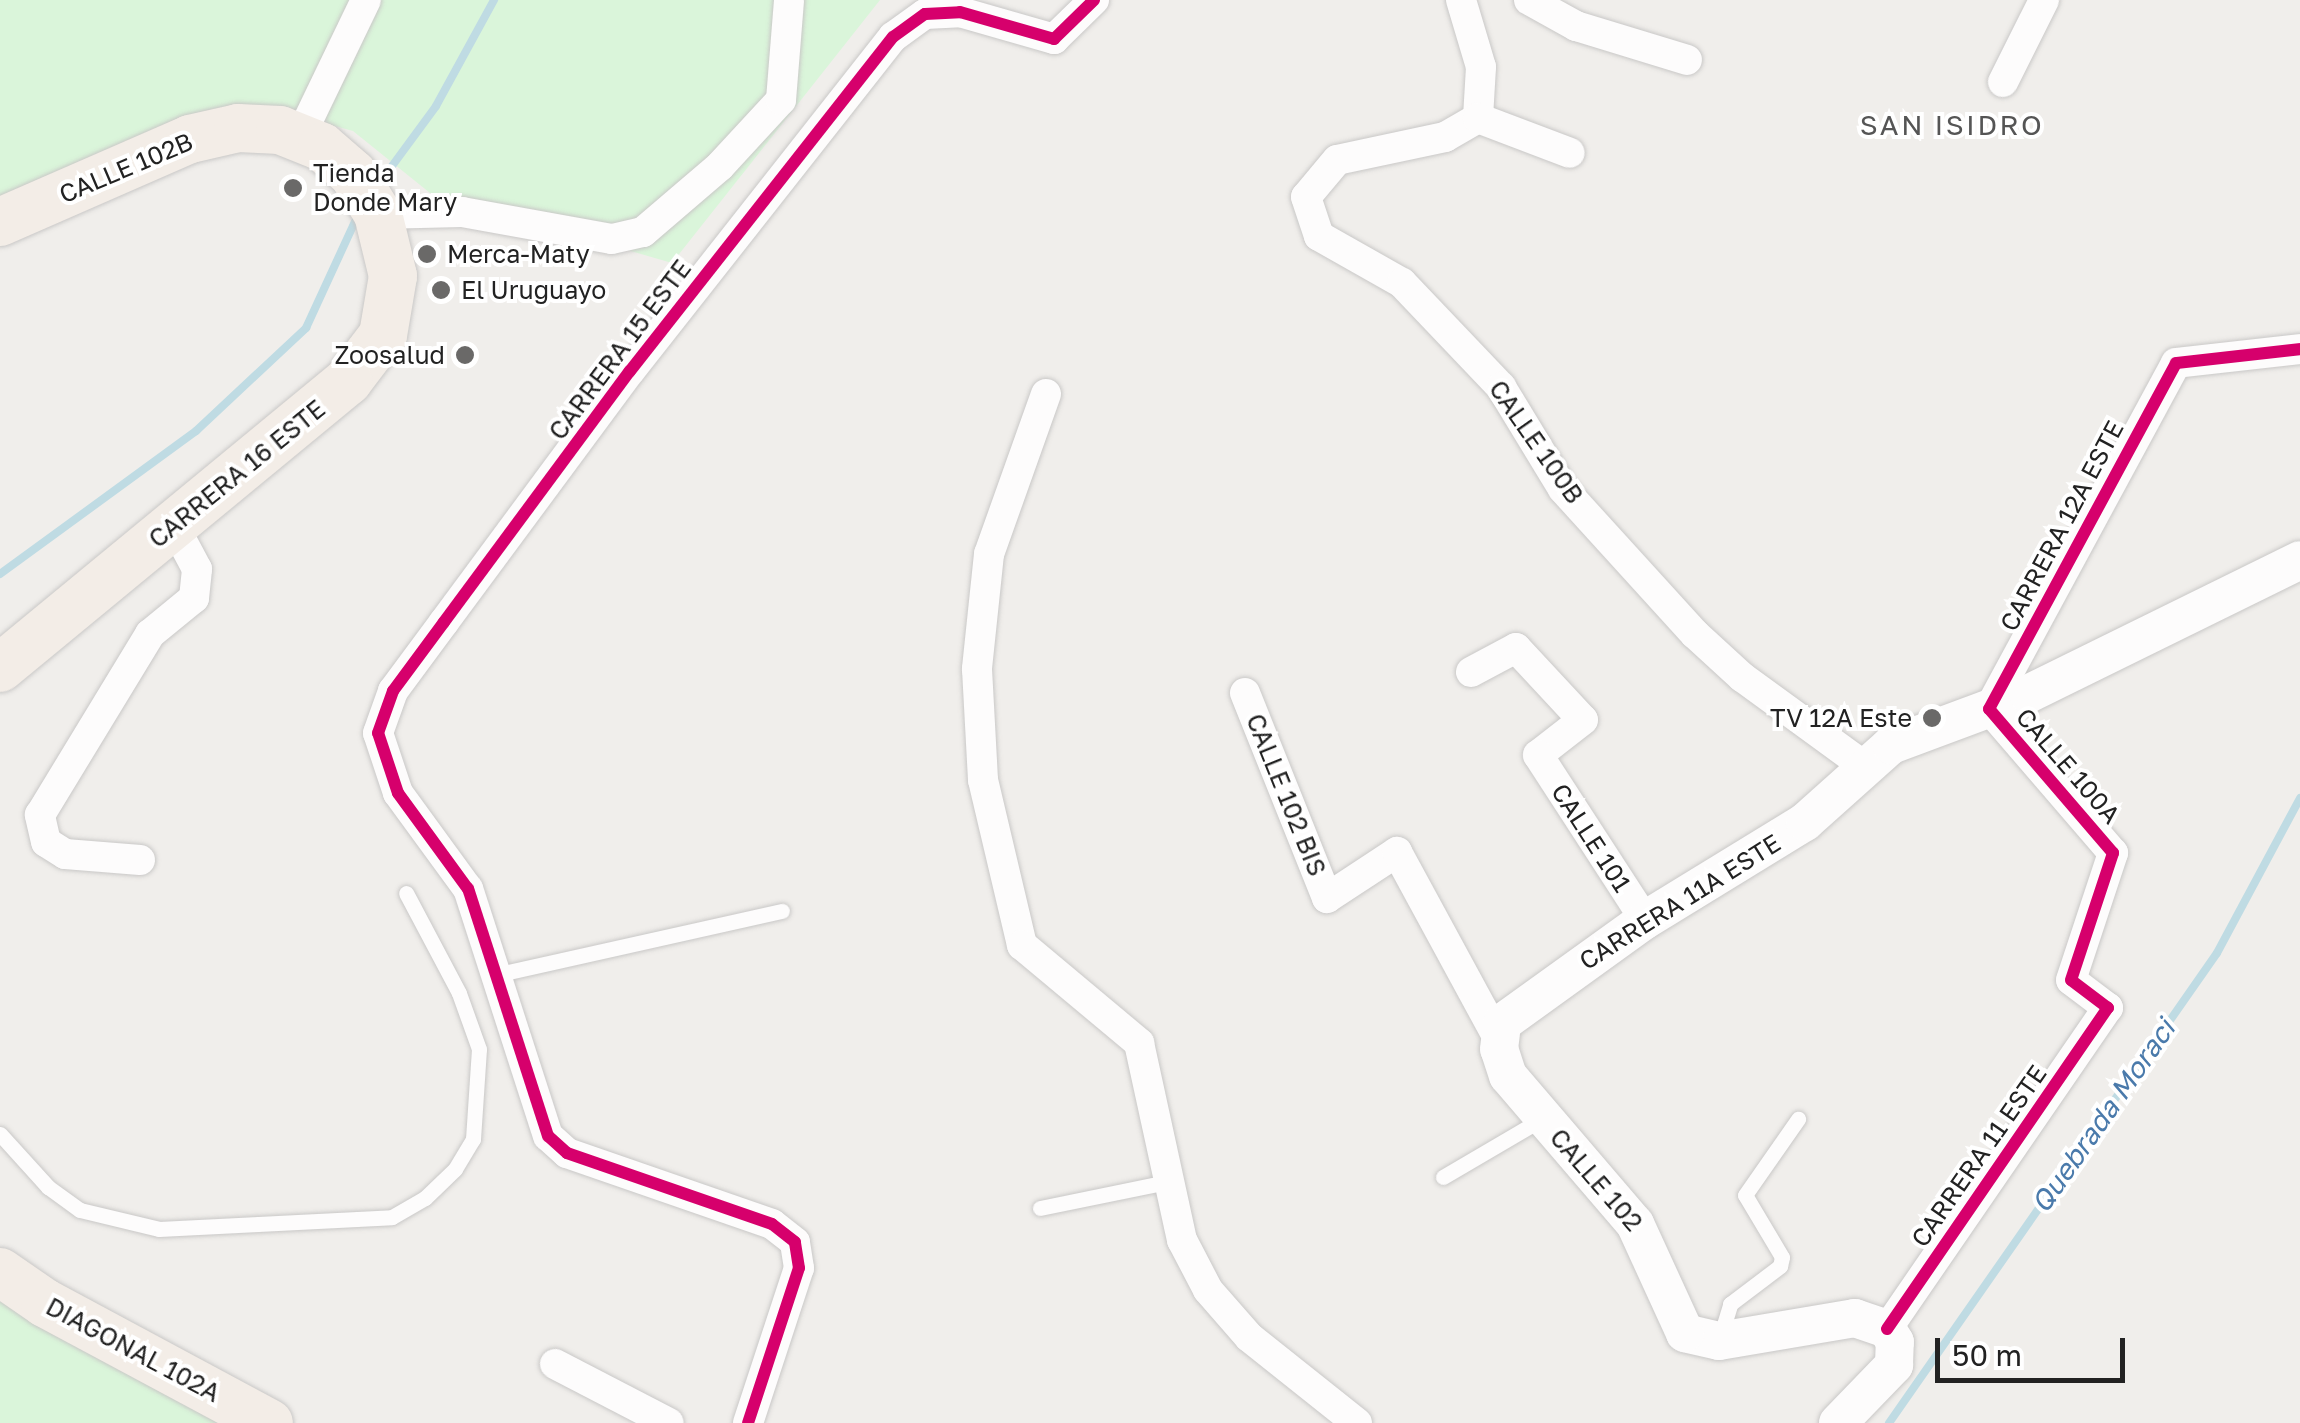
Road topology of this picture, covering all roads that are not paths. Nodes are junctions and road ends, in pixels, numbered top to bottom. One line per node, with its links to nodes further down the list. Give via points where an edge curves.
1 (366, 0): 10 (street)
2 (789, 0): 12 (street, via 785,82 776,108 643,232 612,239 462,212)
3 (1094, 0): 28 (street, CARRERA 15 ESTE, via 1054,40 960,12 925,14 894,37 630,370 393,691 378,733 398,793 468,888)
4 (1461, 0): 9 (street, via 1481,67)
5 (1529, 0): 7 (street, via 1576,26)
6 (2044, 0): 8 (street)
7 (1687, 60)
8 (2003, 82)
9 (1478, 118): 11 (street); 22 (street, CALLE 100B, via 1445,137 1337,160 1306,197 1318,236 1402,283 1500,387 1563,489 1695,634 1742,678)
10 (278, 132): 12 (main road, CARRERA 16 ESTE, via 337,157); 13 (main road, CALLE 102B, via 190,138)
11 (1570, 153)
12 (378, 214): 16 (main road, CARRERA 16 ESTE, via 393,276 382,335 370,356 326,401)
13 (0, 222)
14 (2300, 349): 21 (street, CARRERA 12A ESTE, via 2176,364)
15 (1046, 394): 35 (street, via 990,554 977,669 984,780 1022,945 1140,1043)
16 (174, 526): 18 (main road, CARRERA 16 ESTE); 24 (street, via 197,569 194,598 150,634 40,815 46,842 65,854)
17 (2300, 560): 21 (street, CARRERA 11A ESTE)
18 (0, 668)
19 (1471, 672): 27 (street, CALLE 101, via 1516,648 1583,720 1538,755)
20 (1245, 693): 23 (street, CALLE 102 BIS, via 1327,898)
21 (1989, 709): 22 (street, CARRERA 11A ESTE, via 1911,734); 29 (street, CALLE 100A, via 2113,852 2071,980)
22 (1864, 766): 27 (street, CARRERA 11A ESTE, via 1780,840)
23 (1397, 852): 30 (street, CALLE 102)
24 (140, 860)
25 (406, 893): 33 (lane, via 459,992 479,1049 472,1139 455,1169 425,1198 392,1217 159,1229 80,1210 48,1187)
26 (782, 911): 28 (lane)
27 (1644, 920): 30 (street, CARRERA 11A ESTE, via 1517,1007)
28 (495, 975): 43 (street, via 548,1136 567,1153 772,1224 795,1242 799,1268)
29 (2108, 1008): 38 (street, CARRERA 11 ESTE)
30 (1497, 1036): 31 (street, CALLE 102, via 1508,1076)
31 (1542, 1119): 34 (lane); 39 (street, CALLE 102, via 1636,1224 1685,1333)
32 (1798, 1119): 39 (lane, via 1745,1196 1782,1257 1780,1266 1730,1304)
33 (0, 1134)
34 (1443, 1178)
35 (1171, 1182): 36 (lane); 44 (street, via 1182,1240 1208,1290 1249,1336)
36 (1040, 1208)
37 (0, 1272): 41 (main road, DIAGONAL 102A, via 45,1303)
38 (1887, 1329): 39 (street, via 1855,1318); 45 (street, via 1896,1342 1894,1364)
39 (1719, 1341)
40 (555, 1364): 42 (street)
41 (269, 1423)
42 (669, 1423)
43 (748, 1423)
44 (1357, 1423)
45 (1838, 1423)

